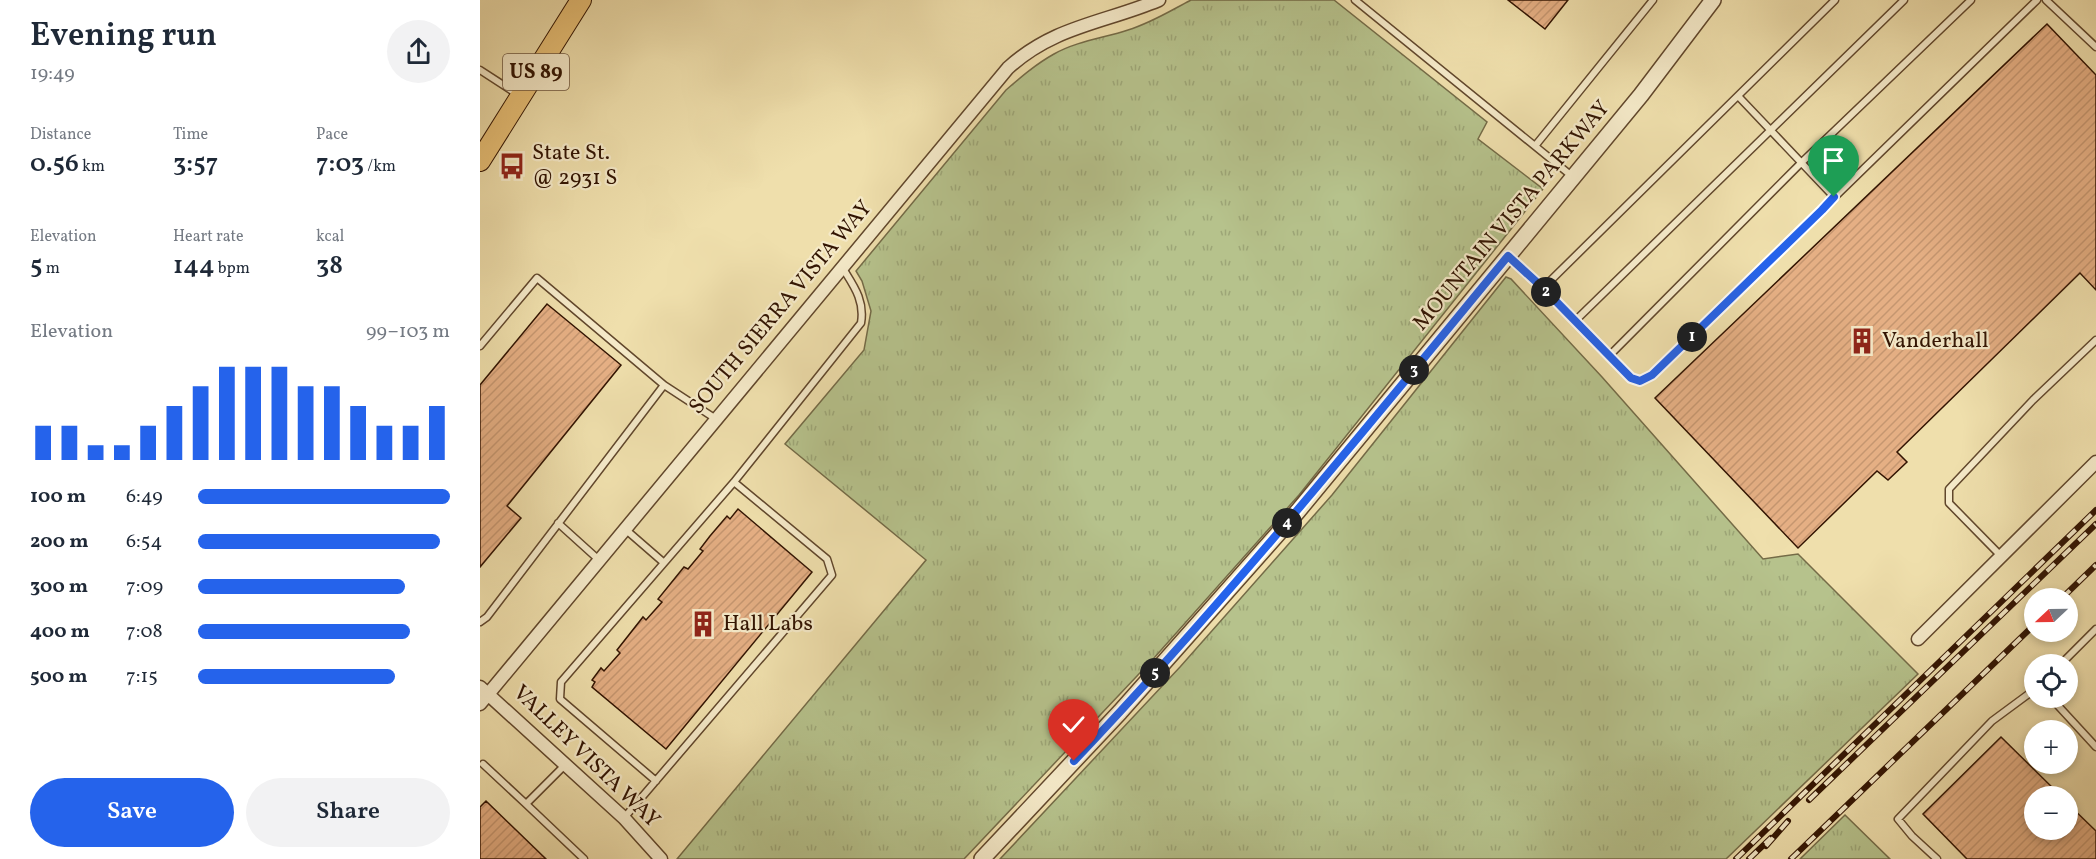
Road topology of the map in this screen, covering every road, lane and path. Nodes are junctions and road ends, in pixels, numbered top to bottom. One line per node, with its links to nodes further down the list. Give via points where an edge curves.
1 (581, 0): 13 (main road, US 89)
2 (1159, 0): 22 (street, SOUTH SIERRA VISTA WAY, via 1072,28 1025,52 990,88)
3 (1355, 0): 16 (lane)
4 (1653, 0): 16 (lane)
5 (1713, 0): 19 (street, MOUNTAIN VISTA PARKWAY)
6 (1835, 0): 14 (lane)
7 (1904, 0): 15 (lane)
8 (1971, 0): 18 (lane)
9 (2037, 0): 20 (lane)
10 (2046, 0): 11 (lane)
11 (2096, 47)
12 (480, 70): 13 (lane)
13 (520, 96): 17 (main road, US 89)
14 (1738, 96): 15 (lane); 23 (lane)
15 (1770, 129): 18 (lane); 24 (lane)
16 (1535, 146): 19 (lane)
17 (480, 161)
18 (1802, 163): 20 (lane); 27 (lane)
19 (1573, 177): 21 (street, MOUNTAIN VISTA PARKWAY)
20 (1834, 197): 27 (lane, via 1652,375 1640,381 1631,378)
21 (1508, 256): 23 (lane); 53 (street, MOUNTAIN VISTA PARKWAY, via 1298,511 1120,712)
22 (842, 267): 29 (street, SOUTH SIERRA VISTA WAY); 31 (lane, via 859,294 861,323)
23 (1543, 288): 24 (lane)
24 (1575, 321): 27 (lane)
25 (2096, 340): 34 (lane, via 1949,489 1949,504)
26 (480, 346): 28 (lane, via 537,278)
27 (1609, 356)
28 (664, 385): 29 (lane); 32 (lane)
29 (716, 419): 33 (street, SOUTH SIERRA VISTA WAY)
30 (2096, 462): 34 (street)
31 (734, 482): 36 (lane); 48 (lane, via 827,559 832,575)
32 (558, 523): 35 (lane); 37 (lane)
33 (625, 529): 35 (street, SOUTH SIERRA VISTA WAY); 36 (lane)
34 (2001, 556): 39 (street)
35 (599, 560): 41 (street, SOUTH SIERRA VISTA WAY)
36 (663, 562): 48 (lane, via 561,682 560,699)
37 (480, 622)
38 (2096, 629): 40 (lane)
39 (1918, 639)
40 (2071, 654)
41 (484, 690): 43 (street, SOUTH SIERRA VISTA WAY); 47 (street, VALLEY VISTA WAY)
42 (2024, 697): 54 (lane, via 1992,721 1898,819)
43 (480, 704)
44 (2060, 708): 45 (lane)
45 (2096, 747)
46 (483, 764): 49 (lane)
47 (566, 764): 49 (lane); 50 (street, VALLEY VISTA WAY)
48 (656, 781): 50 (lane)
49 (526, 804): 51 (lane)
50 (624, 818): 52 (street, VALLEY VISTA WAY)
51 (584, 859)
52 (661, 859)
53 (981, 859)
54 (1936, 859)

